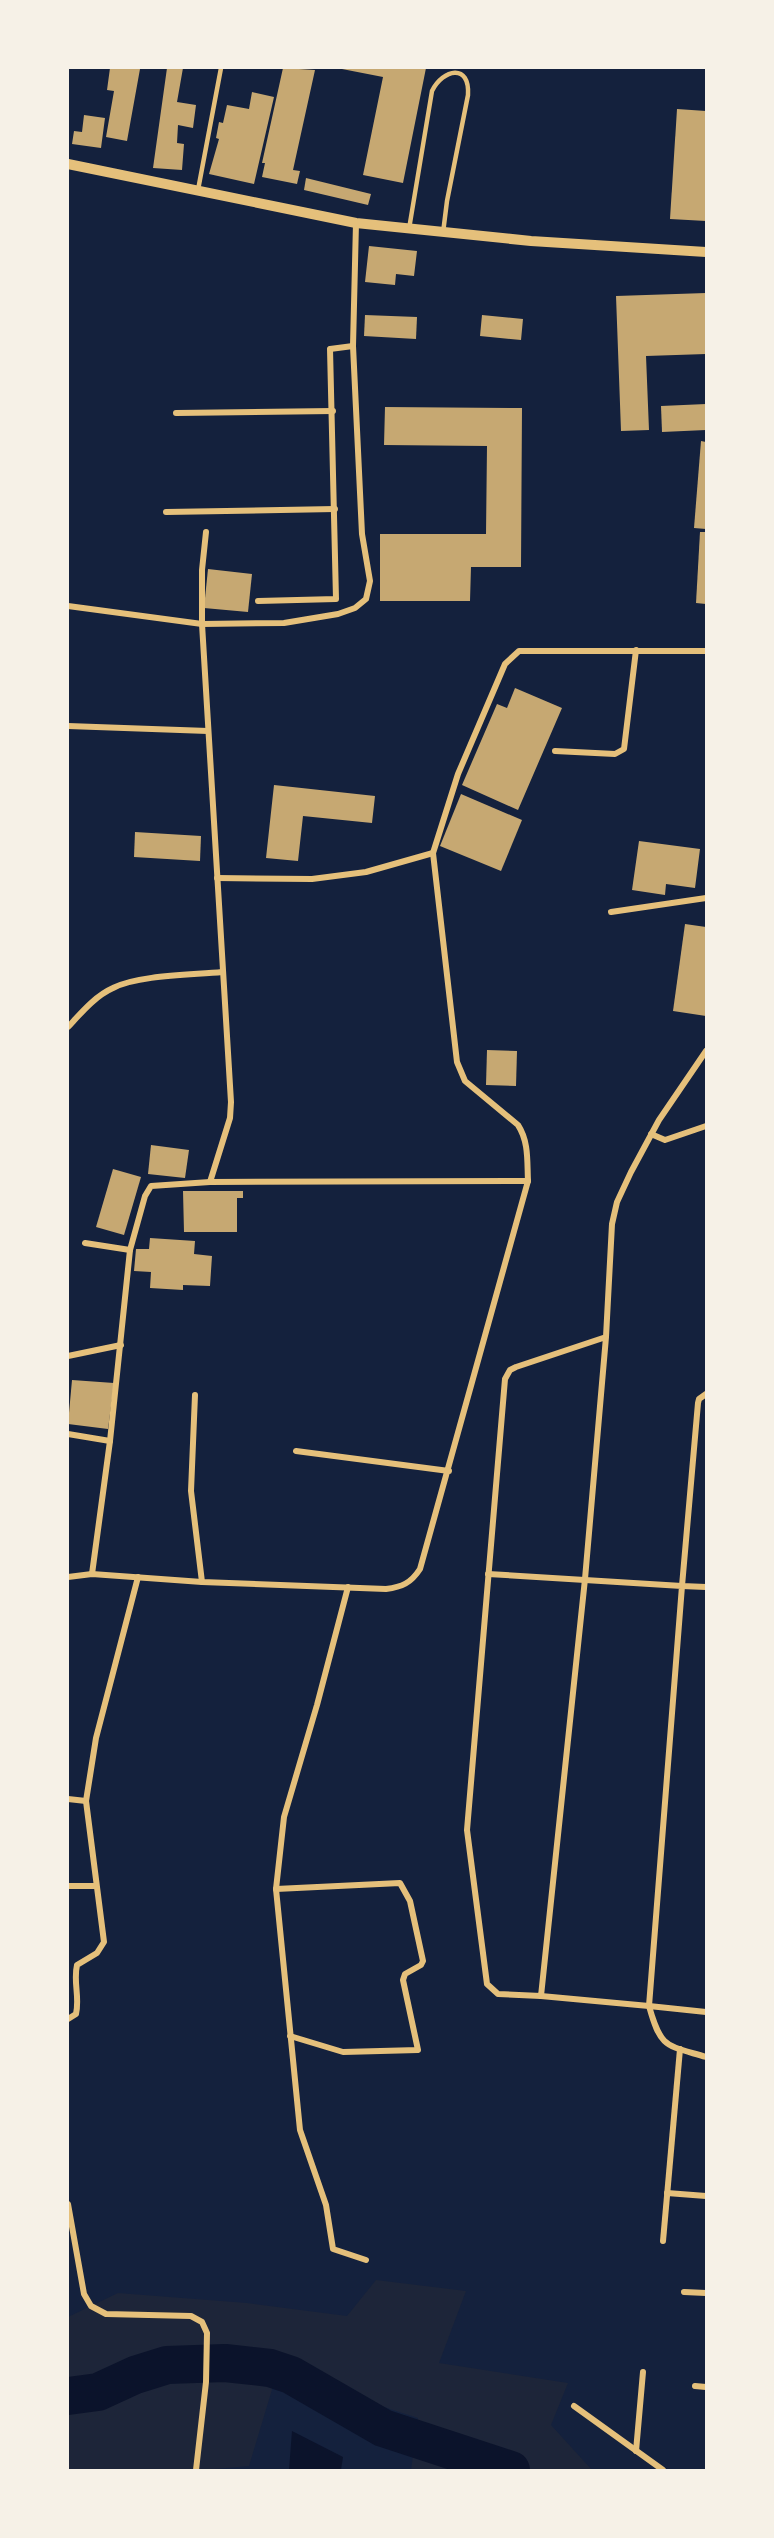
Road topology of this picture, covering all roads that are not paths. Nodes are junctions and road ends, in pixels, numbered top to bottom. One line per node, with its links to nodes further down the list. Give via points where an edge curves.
1 (221, 68): 3 (lane)
2 (68, 164): 4 (street)
3 (198, 190)
4 (356, 223): 5 (street); 8 (street)
5 (409, 229): 6 (street); 6 (lane, via 432,91 438,79 447,73 458,73 465,77 468,95)
6 (443, 232): 7 (street)
7 (706, 252)
8 (353, 346): 9 (street, via 330,349); 16 (street, via 368,596 355,608 313,620)
9 (333, 411): 10 (street); 11 (street)
10 (176, 413)
11 (335, 509): 12 (street); 14 (street, via 336,599)
12 (166, 512)
13 (206, 532): 16 (street)
14 (258, 601)
15 (68, 606): 16 (street)
16 (202, 624): 20 (street)
17 (636, 650): 18 (street); 21 (street, via 624,749 615,754); 22 (street, via 519,651 508,659 458,774)
18 (706, 651)
19 (68, 726): 20 (street)
20 (208, 732): 23 (street)
21 (555, 751)
22 (433, 853): 23 (street, via 366,872 312,879); 31 (street, via 457,1062 465,1081 522,1131 527,1147)
23 (217, 878): 26 (street)
24 (706, 898): 25 (street)
25 (611, 912)
26 (222, 972): 27 (street, via 129,982 112,988); 32 (street, via 231,1110)
27 (68, 1027)
28 (706, 1051): 30 (street)
29 (706, 1126): 30 (street, via 665,1140)
30 (651, 1134): 35 (street, via 617,1202 612,1224)
31 (528, 1181): 32 (street); 43 (street)
32 (210, 1182): 34 (street, via 151,1186)
33 (86, 1243): 34 (street)
34 (130, 1250): 36 (street)
35 (606, 1337): 45 (street, via 507,1373); 48 (street)
36 (121, 1345): 37 (street); 41 (street)
37 (68, 1356)
38 (706, 1394): 50 (street, via 698,1403)
39 (195, 1395): 49 (street, via 190,1491)
40 (68, 1434): 41 (street)
41 (110, 1441): 44 (street)
42 (296, 1451): 43 (street)
43 (449, 1471): 51 (street, via 414,1578 405,1585 386,1589)
44 (92, 1574): 46 (street); 47 (street)
45 (488, 1574): 48 (street); 58 (street, via 467,1830 469,1858 487,1984 498,1994)
46 (68, 1577)
47 (138, 1577): 49 (street); 54 (street, via 96,1738)
48 (585, 1580): 50 (street); 58 (street)
49 (202, 1582): 51 (street)
50 (682, 1586): 52 (street); 59 (street)
51 (348, 1587): 57 (street, via 284,1817)
52 (706, 1587)
53 (68, 1799): 54 (street)
54 (86, 1801): 56 (street)
55 (68, 1886): 56 (street)
56 (96, 1886): 61 (street, via 104,1942 97,1953 77,1965 74,1976 79,2001 76,2014)
57 (276, 1888): 62 (street); 62 (street, via 400,1883 410,1901 423,1960 403,1980 418,2050 344,2052)
58 (541, 1996): 59 (street)
59 (649, 2006): 60 (street); 63 (street, via 656,2032 666,2045)
60 (706, 2012)
61 (68, 2019)
62 (290, 2036): 69 (street, via 300,2130 326,2205 333,2249)
63 (680, 2049): 64 (street); 65 (street)
64 (706, 2057)
65 (667, 2193): 66 (street); 68 (street)
66 (706, 2196)
67 (68, 2204): 77 (street, via 84,2294 91,2306 106,2314 192,2316 202,2322 207,2333 206,2382)
68 (663, 2241)
69 (366, 2260)
70 (684, 2292): 71 (street)
71 (706, 2293)
72 (643, 2372): 76 (street)
73 (695, 2386): 74 (street)
74 (706, 2386)
75 (574, 2406): 76 (street)
76 (636, 2451): 78 (street)
77 (196, 2470)
78 (663, 2470)

